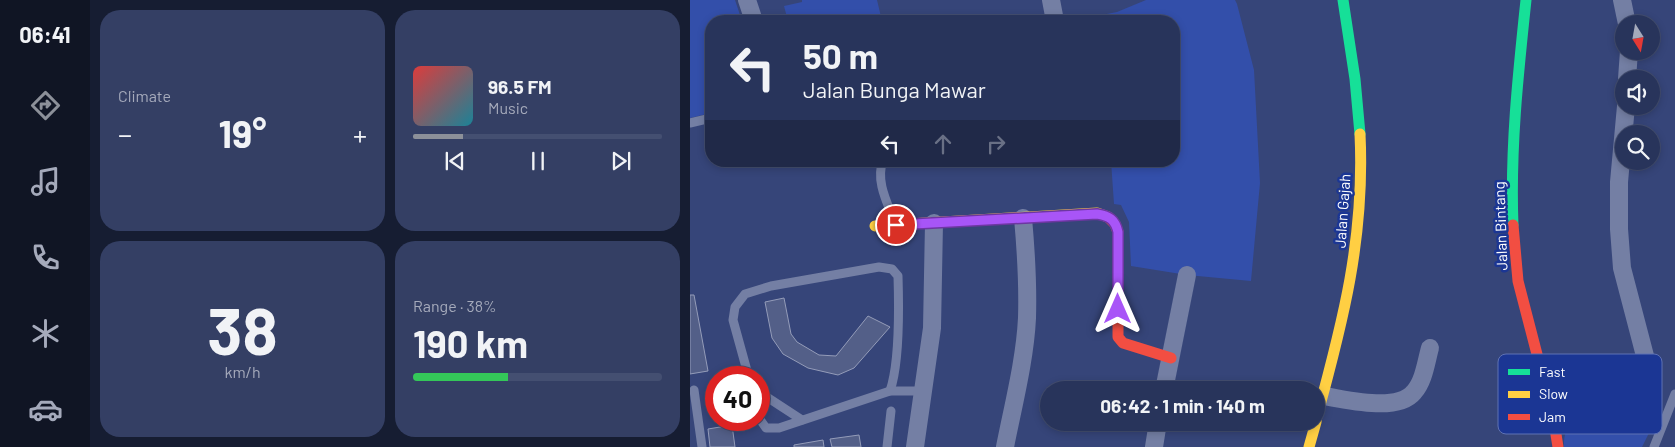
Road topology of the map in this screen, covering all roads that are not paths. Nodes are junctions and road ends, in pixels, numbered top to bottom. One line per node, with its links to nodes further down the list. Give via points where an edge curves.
1 (747, 0): 6 (street)
2 (1051, 0): 7 (street)
3 (1343, 0): 24 (street, Jalan Gajah, via 1359,131 1360,212 1350,288)
4 (1622, 0): 8 (street)
5 (1531, 1): 19 (street, Jalan Bintang, via 1517,85 1513,223 1518,282)
6 (752, 15)
7 (1054, 15)
8 (1626, 15)
9 (1625, 115): 20 (street, via 1619,182 1622,268)
10 (705, 119): 11 (lane)
11 (690, 123)
12 (880, 167): 15 (lane, via 880,182)
13 (1023, 218): 14 (street); 21 (street, via 1097,214 1112,218 1118,232 1118,337 1123,343); 42 (street, via 1027,318)
14 (934, 223): 15 (street); 27 (street, via 932,328)
15 (896, 225): 16 (street)
16 (875, 226)
17 (1187, 275): 21 (street)
18 (1430, 348): 29 (street, via 1421,380 1406,399 1374,403)
19 (1536, 354)
20 (1645, 354)
21 (1171, 358): 23 (street)
22 (746, 366): 26 (lane, via 733,320 735,307 745,294 771,286 879,267 892,269 898,276 897,344)
23 (1166, 381)
24 (1325, 388)
25 (694, 390): 39 (lane)
26 (890, 391): 27 (lane); 32 (lane)
27 (923, 391): 41 (street)
28 (1675, 394): 33 (lane)
29 (1325, 396)
30 (770, 399): 32 (lane)
31 (891, 411): 40 (lane)
32 (802, 420): 34 (lane)
33 (1662, 427)
34 (770, 429)
35 (1157, 431): 43 (street)
36 (1313, 431): 44 (street, Jalan Gajah)
37 (1555, 434): 45 (street, Jalan Bintang)
38 (1659, 434): 46 (lane)
39 (702, 447)
40 (887, 447)
41 (915, 447)
42 (1005, 447)
43 (1154, 447)
44 (1309, 447)
45 (1558, 447)
46 (1654, 447)

